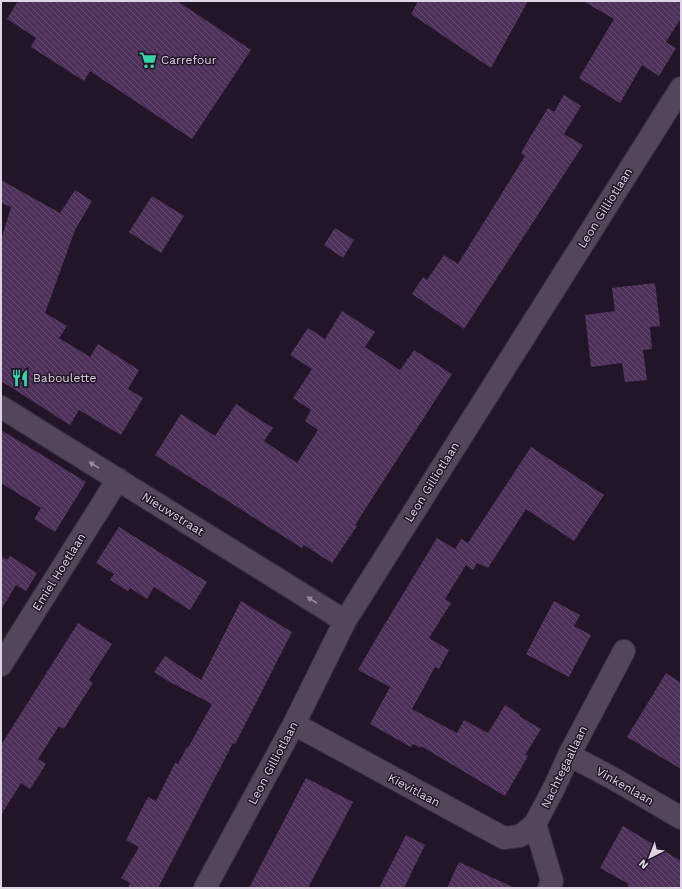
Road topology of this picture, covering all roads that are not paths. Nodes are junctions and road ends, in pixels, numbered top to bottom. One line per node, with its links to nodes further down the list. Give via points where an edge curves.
1 (681, 88): 4 (street, Leon Gilliotlaan)
2 (1, 408): 3 (street, Nieuwstraat, one-way to 2)
3 (118, 479): 4 (street, Nieuwstraat, one-way to 3); 6 (street, Emiel Hoetlaan)
4 (345, 621): 7 (street, Leon Gilliotlaan)
5 (624, 651): 8 (street, Nachtegaallaan)
6 (1, 665)
7 (294, 724): 10 (street, Kievitlaan, via 504,838 520,836); 11 (street, Leon Gilliotlaan)
8 (569, 755): 9 (street, Vinkenlaan); 10 (street, Nachtegaallaan)
9 (681, 818)
10 (535, 824): 12 (street, via 552,881)
11 (205, 888)
12 (549, 888)

